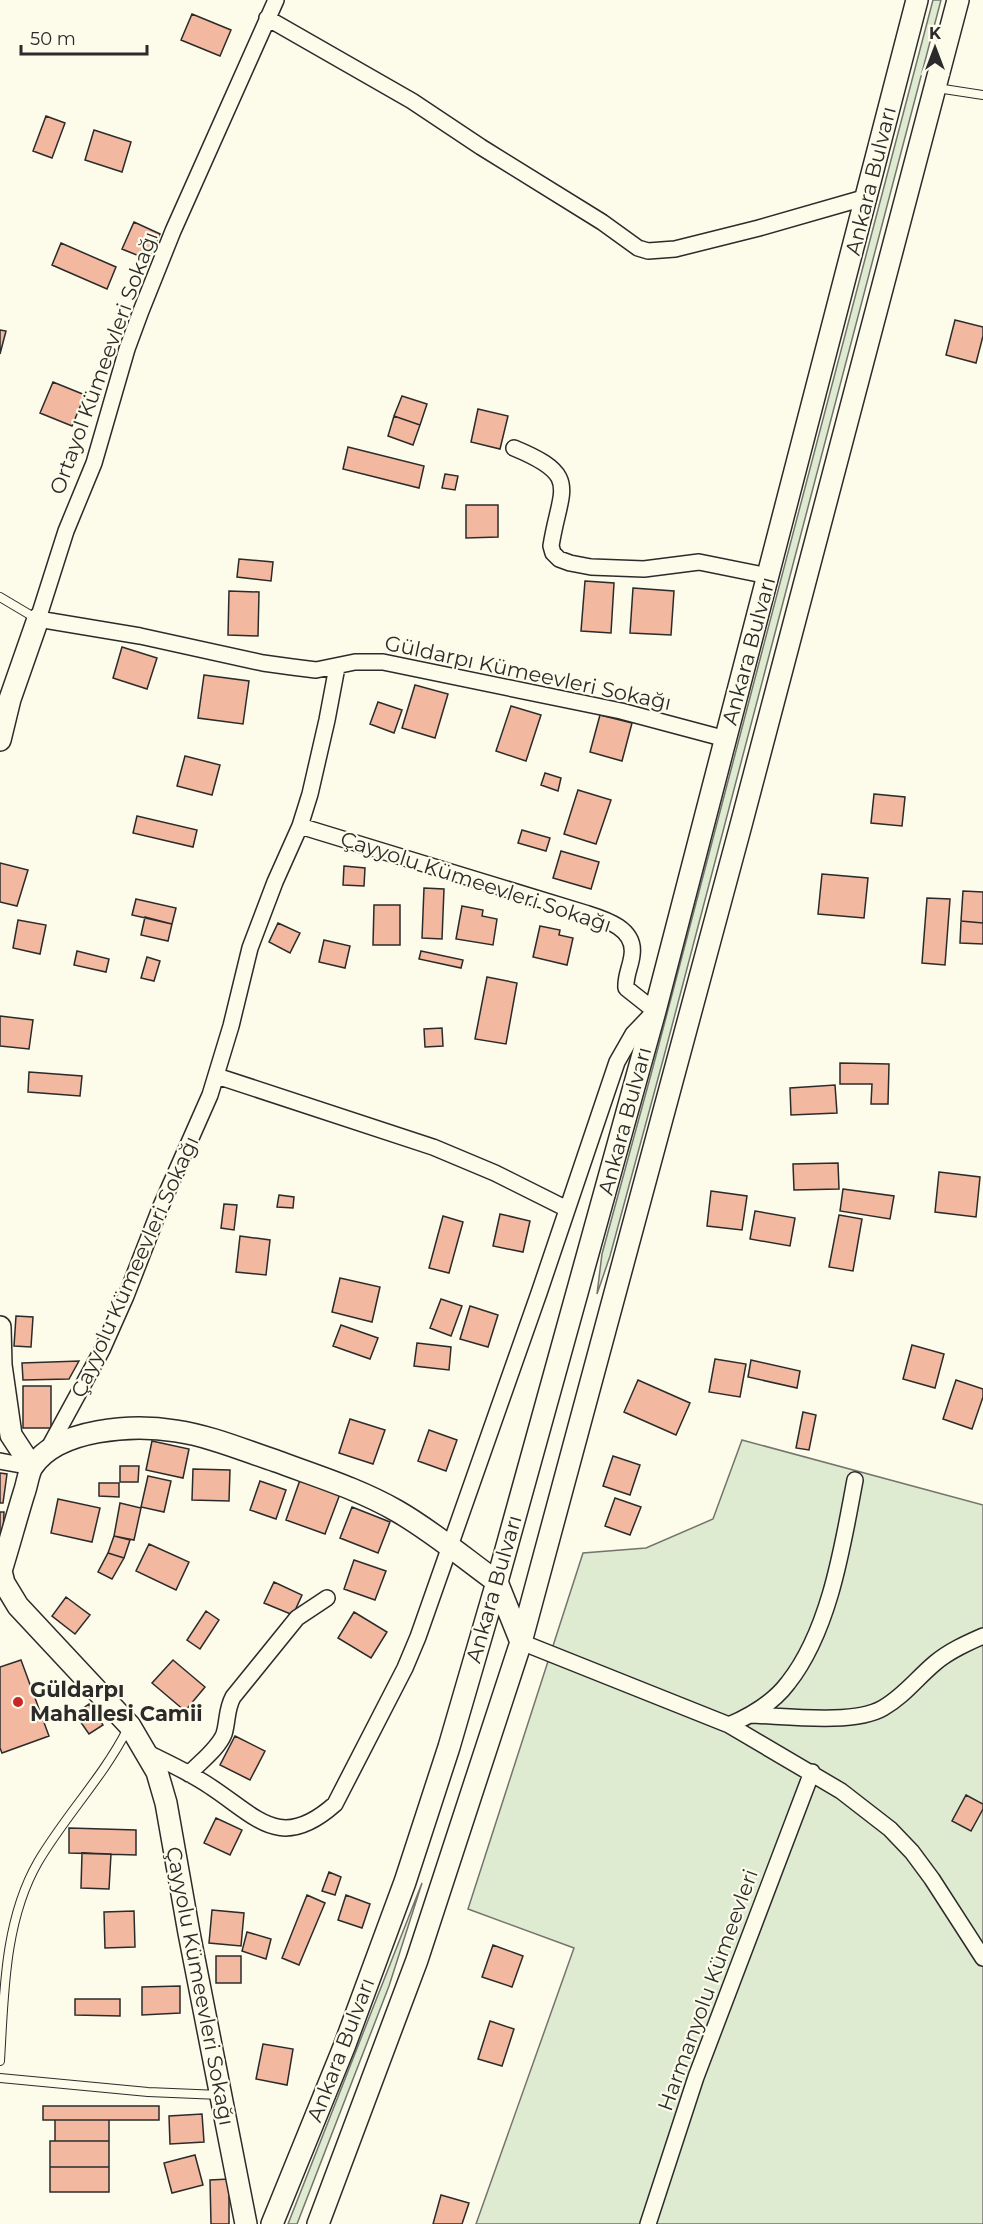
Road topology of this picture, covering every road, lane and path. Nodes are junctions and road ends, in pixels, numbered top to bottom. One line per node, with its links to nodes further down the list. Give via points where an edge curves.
1 (276, 0): 4 (street, Ortayol Kümeevleri Sokağı)
2 (917, 0): 7 (main road, Ankara Bulvarı)
3 (958, 0): 5 (main road, Ankara Bulvarı)
4 (267, 18): 7 (street, via 395,91 638,248 675,249); 11 (street, Ortayol Kümeevleri Sokağı, via 141,312 94,463 66,531)
5 (935, 88): 6 (lane); 29 (main road, Ankara Bulvarı)
6 (983, 95)
7 (867, 197): 9 (main road, Ankara Bulvarı)
8 (514, 448): 9 (street, via 548,464 561,483 563,492 551,546 559,559 619,569 699,562)
9 (768, 576): 13 (main road, Ankara Bulvarı)
10 (0, 597): 11 (lane)
11 (38, 619): 12 (street, Güldarpı Kümeevleri Sokağı, via 263,663 316,670); 14 (main road)
12 (337, 667): 13 (street, Güldarpı Kümeevleri Sokağı, via 382,662 621,711); 15 (street, Çayyolu Kümeevleri Sokağı)
13 (726, 739): 16 (main road, Ankara Bulvarı)
14 (0, 740)
15 (300, 826): 16 (street, Çayyolu Kümeevleri Sokağı, via 617,926 630,939 632,947 626,988); 17 (street, Çayyolu Kümeevleri Sokağı, via 250,948)
16 (655, 1011): 18 (street, via 633,1034 617,1062); 26 (main road, Ankara Bulvarı)
17 (217, 1076): 18 (street, via 433,1147); 22 (street, Çayyolu Kümeevleri Sokağı, via 102,1350)
18 (567, 1209): 24 (street)
19 (0, 1327): 20 (main road)
20 (1, 1365): 22 (main road, via 11,1435)
21 (0, 1461): 22 (street)
22 (39, 1461): 24 (main road, Çayyolu Kümeevleri Sokağı, via 73,1438 91,1432 124,1428 176,1431 304,1471 371,1498); 25 (main road, Çayyolu Kümeevleri Sokağı)
23 (855, 1480): 30 (street, via 824,1615 789,1682)
24 (450, 1547): 26 (main road, Çayyolu Kümeevleri Sokağı); 35 (street, via 405,1668 344,1789 322,1816 292,1827 263,1824)
25 (0, 1571): 32 (main road, Çayyolu Kümeevleri Sokağı, via 18,1606)
26 (497, 1582): 29 (main road); 41 (main road, Ankara Bulvarı, via 405,1882)
27 (327, 1598): 35 (street, via 297,1618 233,1697 226,1712 224,1734)
28 (983, 1636): 30 (street, via 945,1655 902,1695 864,1715)
29 (521, 1642): 31 (street); 42 (main road, Ankara Bulvarı, via 417,1960)
30 (751, 1715): 31 (street)
31 (729, 1725): 34 (street)
32 (130, 1726): 33 (main road, Çayyolu Kümeevleri Sokağı); 37 (lane, via 47,1848 23,1896 7,1966)
33 (146, 1752): 35 (street); 39 (main road, Çayyolu Kümeevleri Sokağı, via 166,1803)
34 (812, 1772): 36 (street, via 865,1808 912,1852); 43 (street, Harmanyolu Kümeevleri, via 696,2077)
35 (189, 1774)
36 (983, 1959)
37 (0, 2061)
38 (0, 2078): 39 (lane)
39 (221, 2096): 40 (main road, Çayyolu Kümeevleri Sokağı)
40 (246, 2224)
41 (272, 2224)
42 (318, 2224)
43 (648, 2224)

